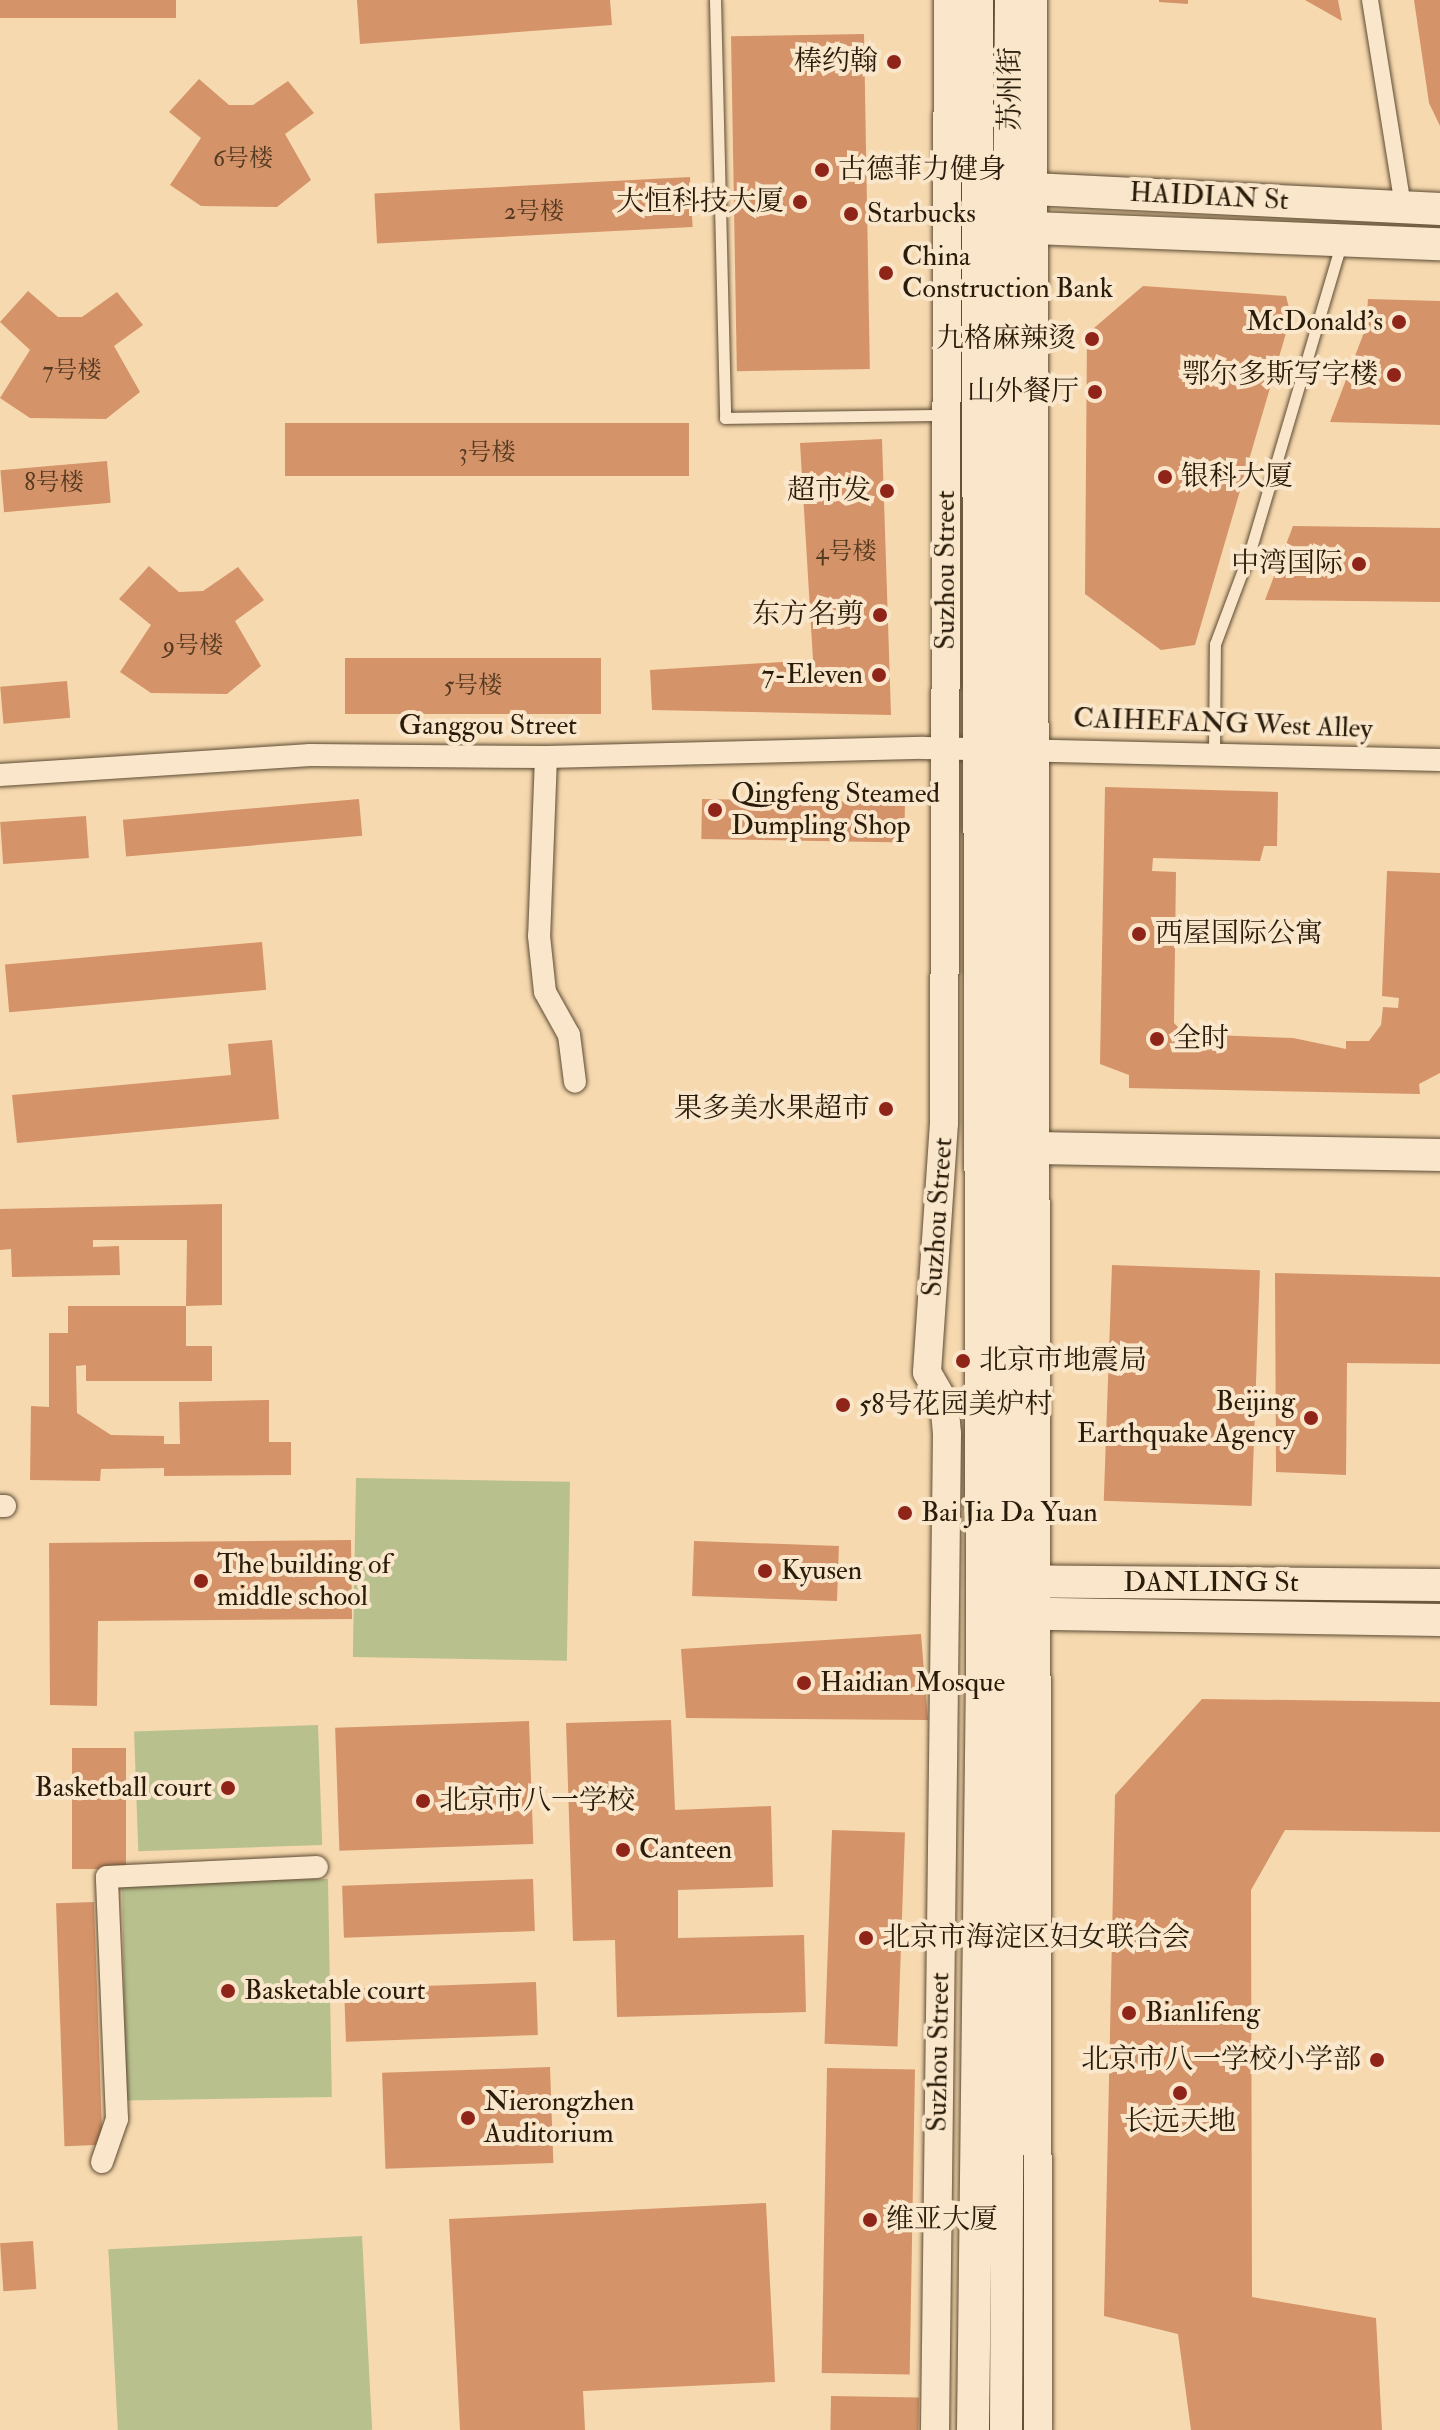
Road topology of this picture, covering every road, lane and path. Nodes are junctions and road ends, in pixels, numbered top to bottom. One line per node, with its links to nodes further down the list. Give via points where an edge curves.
1 (715, 0): 15 (lane, via 725,418)
2 (948, 0): 15 (street, Suzhou Street)
3 (977, 0): 7 (main road, 苏州街)
4 (1011, 0): 8 (main road, 苏州街)
5 (1033, 0): 8 (street)
6 (1370, 0): 9 (street)
7 (978, 187): 8 (main road, HAIDIAN St); 11 (main road, 苏州街)
8 (1022, 188): 9 (main road, HAIDIAN St); 11 (main road, 苏州街)
9 (1403, 207): 10 (main road, HAIDIAN St)
10 (1440, 209)
11 (1007, 227): 12 (main road, HAIDIAN St); 14 (main road, Suzhou Street); 16 (main road, Suzhou Street); 17 (street, Suzhou Street)
12 (1342, 240): 13 (main road, HAIDIAN St); 18 (lane, via 1251,548 1215,644)
13 (1440, 244)
14 (978, 414): 15 (lane); 16 (main road, Suzhou Street)
15 (946, 415): 16 (street, Suzhou Street)
16 (976, 748): 17 (street, CAIHEFANG West Alley); 19 (street, Ganggou Street); 26 (main road, Suzhou Street); 30 (street, Suzhou Street, via 927,1372 944,1402 947,1434)
17 (1037, 749): 18 (street, CAIHEFANG West Alley); 23 (street, Suzhou Street)
18 (1214, 753): 20 (street, CAIHEFANG West Alley)
19 (546, 757): 21 (street, Ganggou Street, via 310,755); 22 (street, via 539,936 545,992 569,1035)
20 (1440, 760)
21 (0, 775)
22 (575, 1082)
23 (1036, 1148): 24 (main road); 26 (street, Suzhou Street)
24 (1440, 1155)
25 (1440, 1585): 26 (main road, DANLING St)
26 (1009, 1597): 27 (main road); 31 (main road, Suzhou Street); 32 (main road, Suzhou Street); 33 (street, Suzhou Street)
27 (1440, 1620)
28 (317, 1867): 29 (street, via 107,1877 117,2119)
29 (102, 2162)
30 (935, 2430)
31 (973, 2430)
32 (1006, 2430)
33 (1038, 2430)

